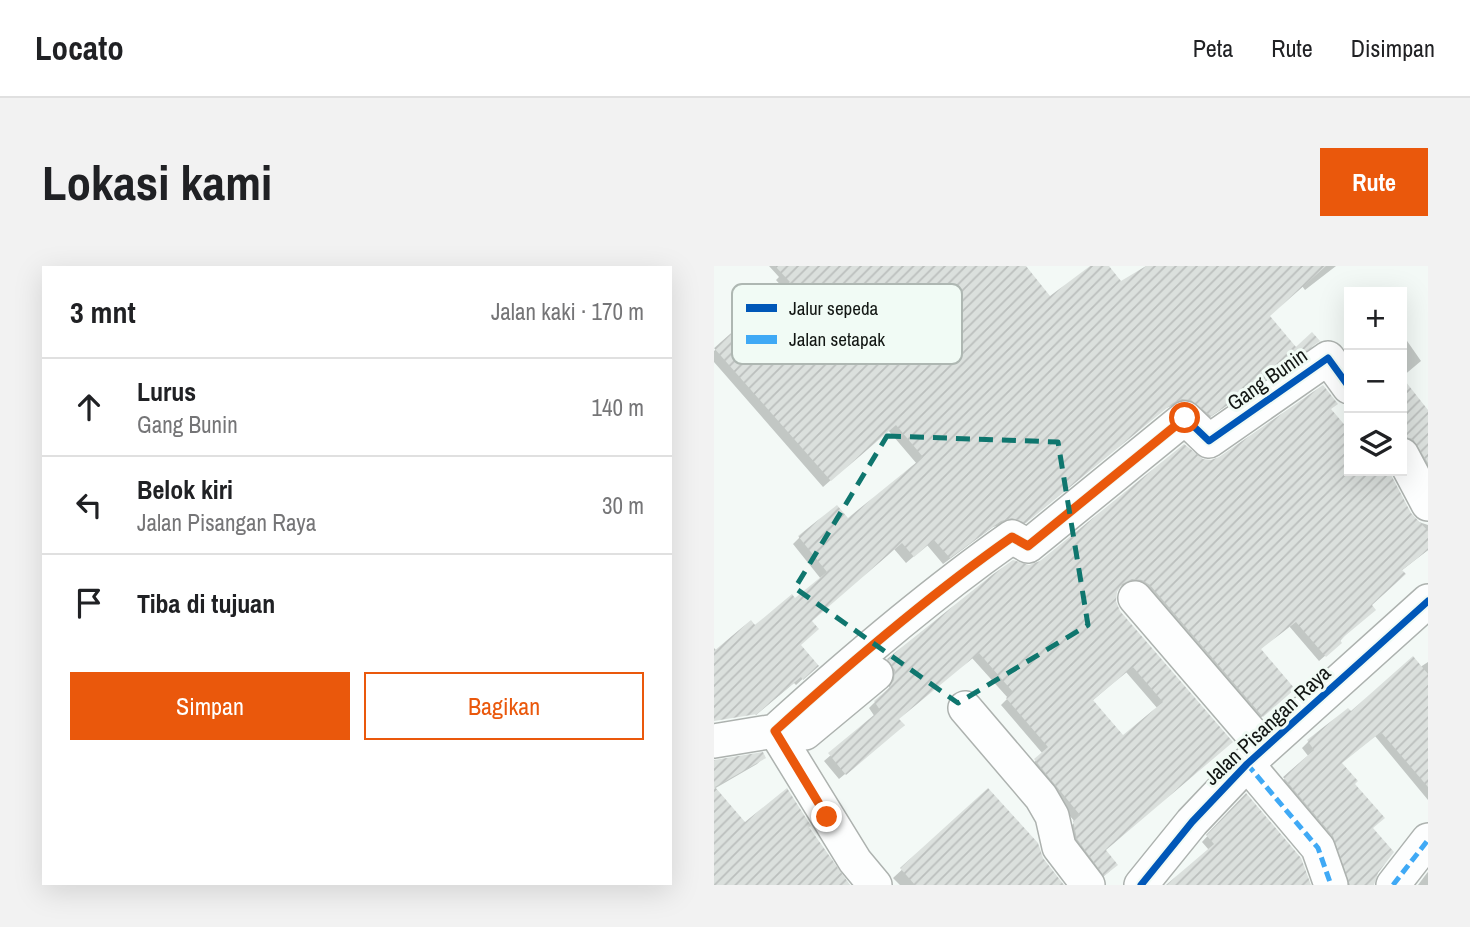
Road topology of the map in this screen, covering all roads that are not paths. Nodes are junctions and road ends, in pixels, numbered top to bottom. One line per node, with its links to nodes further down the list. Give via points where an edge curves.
1 (1344, 380): 8 (street, Gang Bunin, via 1328,358 1209,441 1185,418 1028,546 1012,537 957,576 881,637)
2 (1407, 464): 3 (street)
3 (1428, 504)
4 (1135, 598): 10 (street)
5 (1428, 601): 10 (street, Jalan Pisangan Raya)
6 (876, 674): 8 (street)
7 (965, 708): 15 (street, via 1041,797 1052,816 1059,847)
8 (780, 740): 9 (street); 14 (street, via 855,861)
9 (714, 741)
10 (1256, 756): 12 (street, Jalan Pisangan Raya, via 1192,822); 16 (street, via 1318,848)
11 (1428, 840): 13 (street)
12 (1149, 882)
13 (1394, 884)
14 (875, 885)
15 (1088, 885)
16 (1331, 885)

